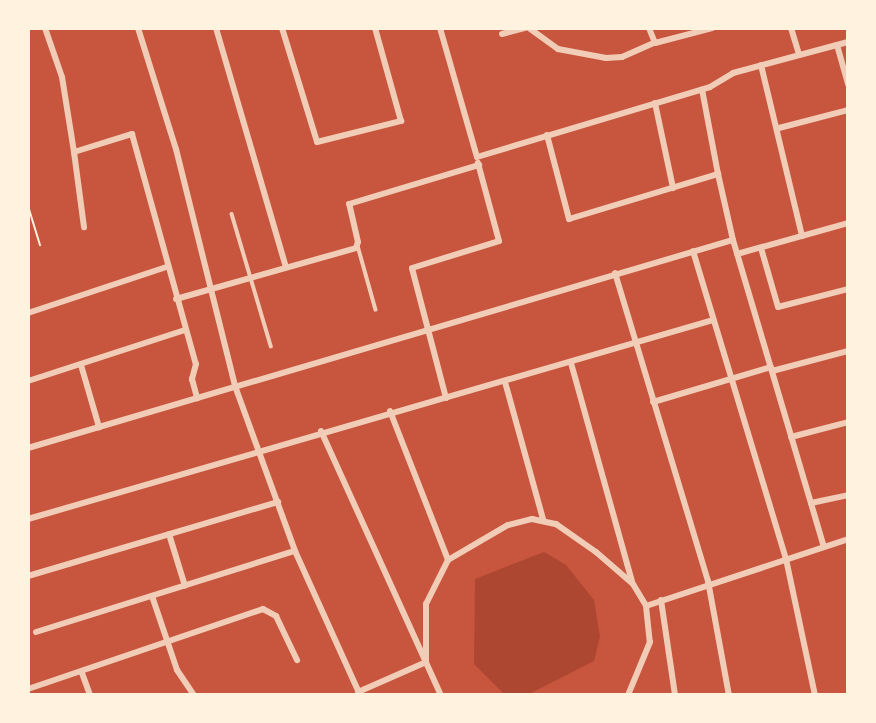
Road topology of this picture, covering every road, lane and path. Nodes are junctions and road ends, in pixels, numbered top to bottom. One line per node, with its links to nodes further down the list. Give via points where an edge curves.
1 (45, 28): 23 (street, via 62,77)
2 (138, 28): 43 (street, via 176,149)
3 (216, 28): 40 (street)
4 (282, 28): 5 (street, via 317,142 401,121)
5 (375, 28)
6 (440, 28): 24 (street)
7 (527, 28): 11 (street); 13 (street, via 558,49 606,58 622,57)
8 (649, 28): 13 (street)
9 (712, 28): 13 (street)
10 (794, 29): 15 (street)
11 (502, 34)
12 (848, 42): 14 (street)
13 (653, 43)
14 (837, 45): 15 (street); 17 (street)
15 (799, 55): 16 (street)
16 (761, 65): 18 (street); 21 (street)
17 (848, 84)
18 (702, 89): 19 (street); 26 (street)
19 (655, 103): 22 (street); 27 (street)
20 (848, 110): 21 (street)
21 (779, 128): 32 (street)
22 (547, 135): 24 (street); 27 (street, via 569,219)
23 (74, 152): 31 (street); 39 (street, via 132,134)
24 (477, 157): 25 (street)
25 (479, 165): 35 (street, via 349,204); 49 (street, via 499,241 412,268)
26 (718, 174): 27 (street); 33 (street)
27 (673, 188)
28 (28, 206): 34 (path)
29 (232, 214): 42 (lane)
30 (848, 223): 32 (street)
31 (84, 227)
32 (802, 236): 36 (street)
33 (733, 240): 37 (street); 38 (street)
34 (40, 245)
35 (358, 246): 40 (street); 46 (lane)
36 (761, 248): 38 (street); 44 (street, via 778,307)
37 (692, 251): 41 (street); 48 (street)
38 (737, 254): 56 (street)
39 (166, 267): 45 (street); 47 (street)
40 (286, 267): 42 (street)
41 (615, 273): 49 (street); 51 (street)
42 (250, 277): 43 (street); 52 (lane)
43 (211, 289): 45 (street); 60 (street)
44 (848, 289)
45 (176, 299): 50 (street)
46 (376, 310)
47 (28, 313)
48 (713, 320): 51 (street); 57 (street)
49 (428, 327): 60 (street); 62 (street)
50 (185, 330): 55 (street); 61 (street, via 196,364 192,379)
51 (636, 344): 54 (street); 63 (street)
52 (271, 346)
53 (848, 351): 56 (street)
54 (571, 363): 59 (street); 84 (street)
55 (81, 365): 58 (street); 66 (street)
56 (771, 369): 57 (street); 68 (street)
57 (731, 380): 63 (street); 80 (street)
58 (28, 381)
59 (505, 382): 62 (street); 75 (street)
60 (235, 386): 61 (street); 70 (street)
61 (197, 398): 66 (street)
62 (446, 398): 64 (street)
63 (653, 402): 83 (street)
64 (390, 411): 67 (street); 81 (street)
65 (848, 422): 68 (street)
66 (99, 427): 69 (street)
67 (321, 431): 70 (street); 92 (street)
68 (791, 437): 73 (street)
69 (28, 448)
70 (260, 450): 72 (street); 74 (street)
71 (848, 495): 73 (street)
72 (278, 502): 76 (street); 79 (street)
73 (811, 503): 78 (street)
74 (28, 519)
75 (543, 519): 81 (street, via 508,525); 84 (street, via 596,552)
76 (169, 534): 82 (street); 85 (street)
77 (848, 539): 78 (street)
78 (824, 547): 80 (street)
79 (295, 551): 85 (street); 95 (street)
80 (786, 559): 83 (street); 102 (street)
81 (448, 560): 92 (street, via 426,604)
82 (28, 576)
83 (708, 583): 87 (street); 101 (street)
84 (633, 584): 88 (street)
85 (185, 586): 86 (street)
86 (152, 596): 89 (street); 90 (street)
87 (661, 600): 88 (street); 100 (street)
88 (646, 606): 99 (street, via 650,642)
89 (36, 632)
90 (167, 642): 91 (street, via 267,609); 93 (street); 97 (street, via 177,670)
91 (297, 660)
92 (426, 662): 95 (street); 98 (street)
93 (82, 673): 94 (street); 96 (street)
94 (28, 689)
95 (359, 694)
96 (90, 695)
97 (194, 695)
98 (441, 695)
99 (628, 695)
100 (675, 695)
101 (729, 695)
102 (815, 695)

